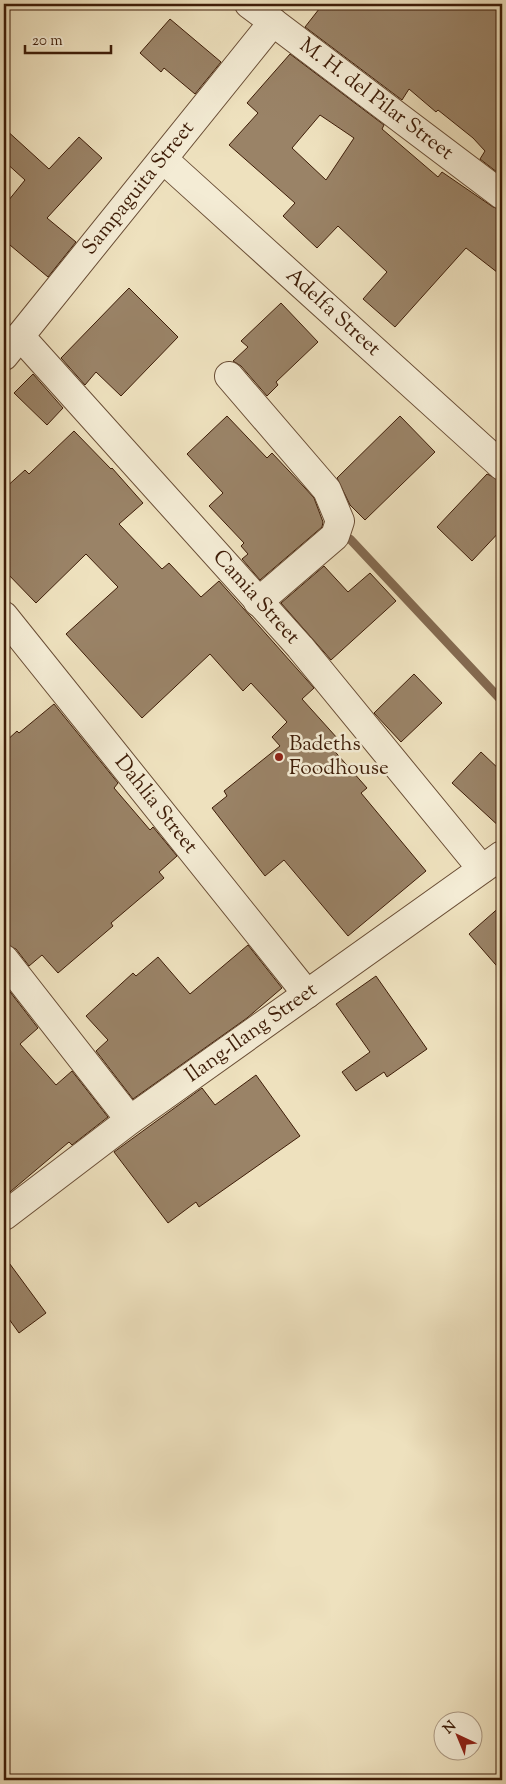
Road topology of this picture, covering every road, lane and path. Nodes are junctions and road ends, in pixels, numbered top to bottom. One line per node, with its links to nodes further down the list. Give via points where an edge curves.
1 (250, 4): 2 (street, M. H. del Pilar Street)
2 (273, 22): 3 (street, Sampaguita Street); 4 (street, M. H. del Pilar Street)
3 (163, 159): 5 (street, Sampaguita Street); 7 (street, Adelfa Street)
4 (502, 195)
5 (12, 346): 8 (street, Camia Street)
6 (230, 376): 8 (street, via 327,490 340,521 335,536)
7 (502, 466)
8 (258, 602): 10 (street, Camia Street)
9 (4, 616): 12 (street, Dahlia Street)
10 (492, 862): 12 (street, Ilang-Ilang Street)
11 (4, 959): 13 (street)
12 (307, 994): 13 (street, Ilang-Ilang Street)
13 (130, 1120): 14 (street, Ilang-Ilang Street)
14 (4, 1216)

